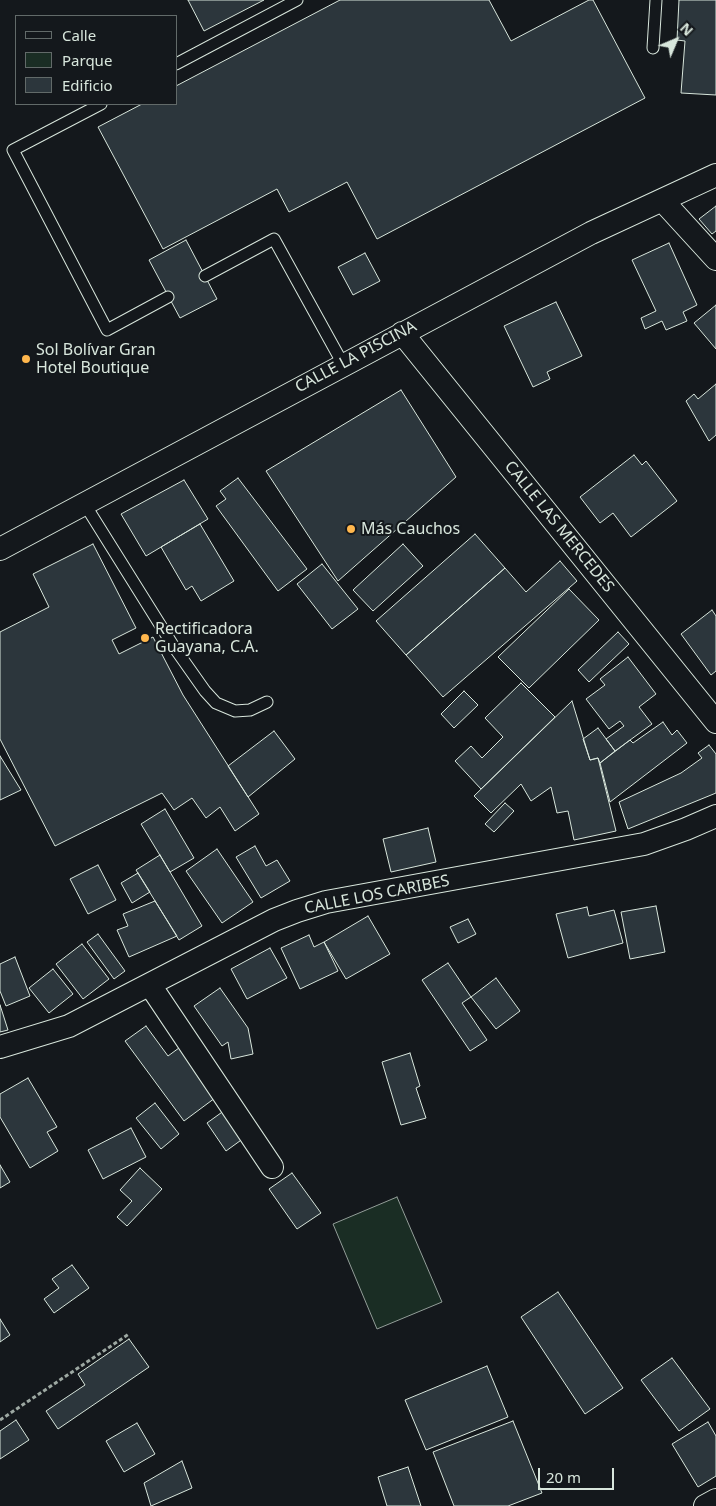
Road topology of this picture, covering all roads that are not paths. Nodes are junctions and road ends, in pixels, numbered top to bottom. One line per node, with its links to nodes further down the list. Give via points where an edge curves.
1 (298, 0): 4 (lane)
2 (656, 0): 3 (lane)
3 (653, 48)
4 (178, 63)
5 (99, 105): 10 (lane, via 13,150 107,330)
6 (716, 175): 7 (street, CALLE LA PISCINA)
7 (662, 200): 8 (street); 11 (street, CALLE LA PISCINA, via 591,233)
8 (716, 259)
9 (205, 276): 12 (lane, via 274,240)
10 (168, 297)
11 (402, 333): 12 (street, CALLE LA PISCINA); 16 (street, CALLE LAS MERCEDES)
12 (343, 364): 13 (street, CALLE LA PISCINA)
13 (84, 504): 14 (street, CALLE LA PISCINA); 15 (lane, via 174,647 216,703 235,711 250,710)
14 (0, 549)
15 (267, 702)
16 (716, 722)
17 (716, 816): 18 (street, CALLE LOS CARIBES, via 644,844 326,902 274,920)
18 (150, 985): 19 (street, CALLE LOS CARIBES, via 69,1026); 20 (street)
19 (0, 1047)
20 (272, 1167)
21 (716, 1500): 22 (street)
22 (705, 1506)

